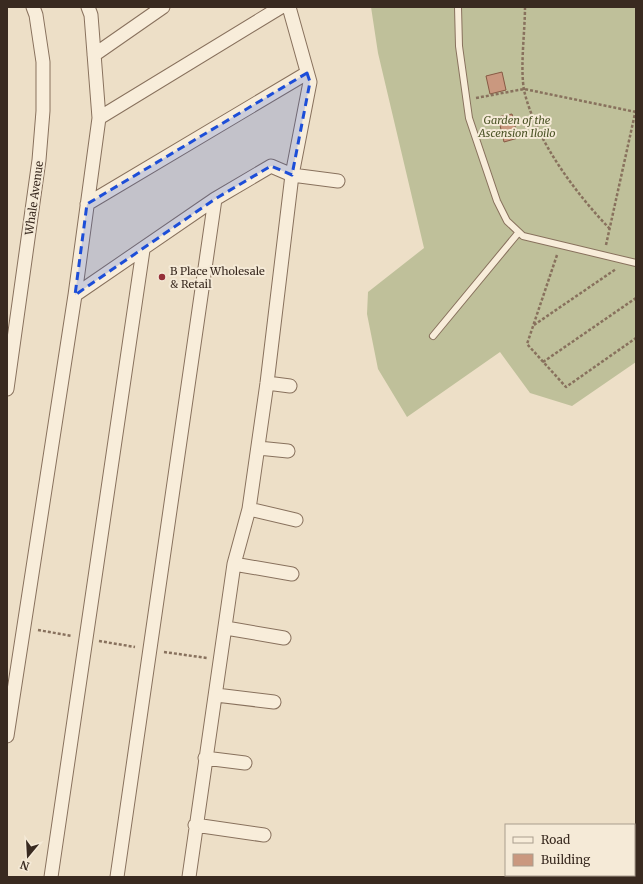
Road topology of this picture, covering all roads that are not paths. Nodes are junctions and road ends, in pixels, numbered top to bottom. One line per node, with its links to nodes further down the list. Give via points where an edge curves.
1 (33, 7): 21 (street, Whale Avenue, via 43,62 43,111 39,160)
2 (88, 7): 7 (street)
3 (163, 7): 7 (street)
4 (281, 7): 9 (street)
5 (289, 7): 8 (street)
6 (458, 7): 14 (lane, via 458,46 469,118 497,201 507,222)
7 (94, 55): 9 (street)
8 (307, 73): 10 (street, via 310,82); 13 (street)
9 (99, 118): 13 (street)
10 (292, 174): 11 (street); 12 (street, via 271,166); 19 (street)
11 (338, 181)
12 (216, 199): 15 (street); 38 (street)
13 (87, 204): 17 (street)
14 (519, 232): 16 (lane, via 523,236); 18 (lane)
15 (143, 250): 17 (street); 37 (street)
16 (636, 263)
17 (75, 295): 32 (street)
18 (433, 336)
19 (267, 383): 20 (street); 22 (street)
20 (290, 386)
21 (7, 389)
22 (258, 448): 23 (street); 24 (street)
23 (288, 451)
24 (249, 509): 25 (street); 26 (street)
25 (296, 520)
26 (234, 564): 27 (street); 28 (street)
27 (292, 574)
28 (226, 628): 29 (street); 30 (street)
29 (284, 638)
30 (216, 695): 31 (street); 33 (street)
31 (274, 702)
32 (7, 736)
33 (205, 758): 34 (street); 35 (street)
34 (245, 763)
35 (195, 825): 36 (street); 39 (street)
36 (264, 835)
37 (51, 877)
38 (117, 877)
39 (189, 877)

